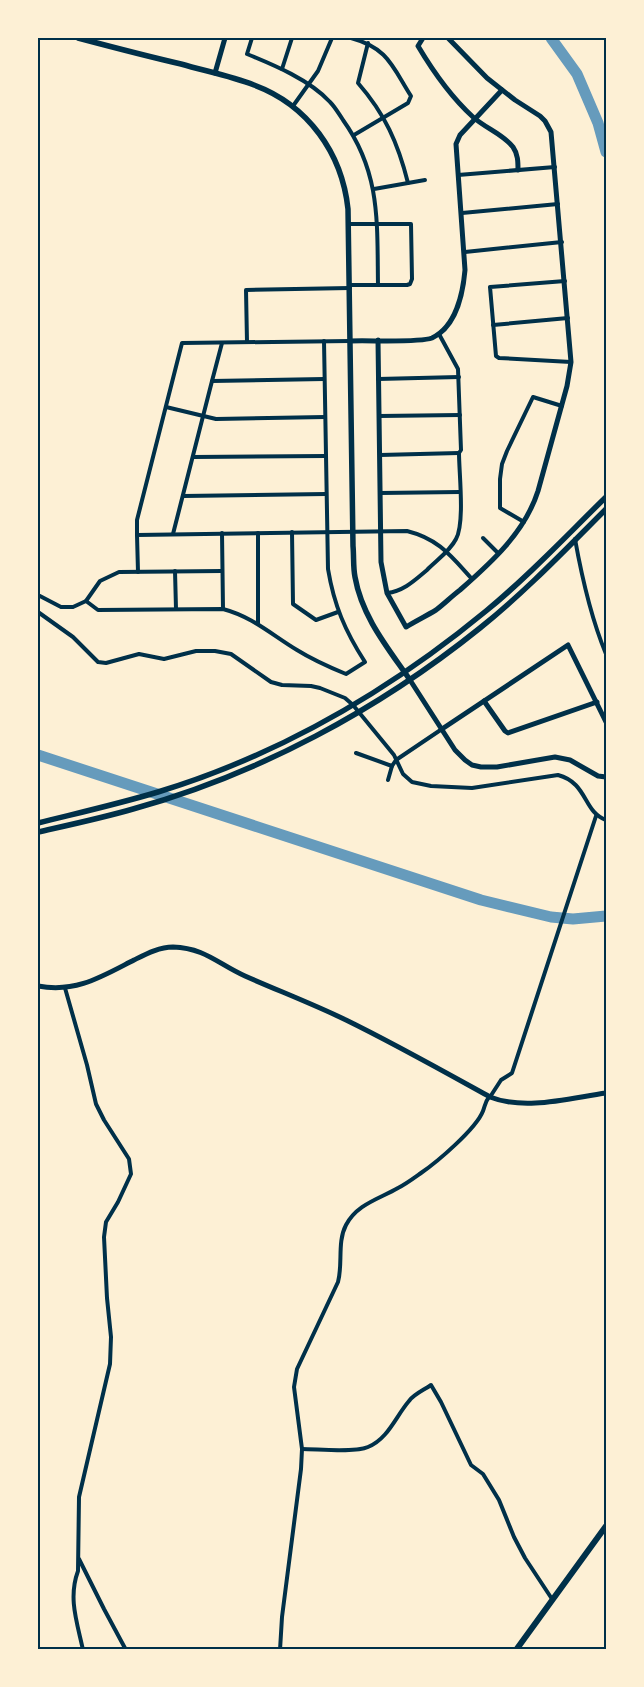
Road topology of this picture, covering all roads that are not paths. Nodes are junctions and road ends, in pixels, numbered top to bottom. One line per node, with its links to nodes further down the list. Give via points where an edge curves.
1 (78, 38): 11 (main road)
2 (225, 38): 11 (street)
3 (252, 38): 10 (street, via 248,54)
4 (292, 38): 10 (street)
5 (332, 38): 12 (street, via 318,72)
6 (351, 38): 9 (street)
7 (423, 38): 16 (street, via 418,46 441,84)
8 (448, 38): 13 (street)
9 (368, 42): 15 (street, via 358,83); 15 (street, via 387,58 411,96 408,103)
10 (282, 69): 12 (street)
11 (215, 73): 14 (main road, via 256,86)
12 (308, 85): 14 (street); 17 (street, via 330,101)
13 (502, 90): 16 (street); 18 (street, via 545,121 551,132)
14 (293, 106): 26 (main road, via 323,138 336,162 345,186)
15 (384, 117): 17 (street); 22 (street, via 401,154)
16 (474, 118): 19 (street, via 514,148); 20 (street, via 456,144)
17 (354, 135): 23 (street)
18 (554, 167): 19 (street); 24 (street)
19 (518, 170): 20 (street)
20 (458, 176): 25 (street)
21 (425, 180): 22 (street)
22 (408, 183): 23 (street)
23 (374, 189): 27 (street)
24 (558, 204): 25 (street); 28 (street)
25 (462, 213): 29 (street)
26 (349, 224): 27 (street); 32 (main road)
27 (377, 224): 31 (street); 31 (street, via 411,224 412,279 407,285)
28 (562, 242): 29 (street); 30 (street)
29 (465, 252): 35 (street, via 462,291 451,322)
30 (565, 281): 33 (street); 34 (street, via 490,287)
31 (378, 285): 32 (street)
32 (350, 287): 36 (main road); 39 (street, via 246,290)
33 (568, 318): 34 (street); 41 (street)
34 (493, 325): 41 (street, via 496,356 499,358)
35 (439, 334): 37 (street, via 424,339); 42 (street, via 454,360)
36 (350, 340): 37 (street); 38 (street); 63 (main road)
37 (378, 340): 43 (street)
38 (324, 341): 39 (street); 44 (street)
39 (247, 342): 40 (street)
40 (222, 343): 45 (street); 47 (street, via 182,343)
41 (571, 362): 46 (street)
42 (459, 377): 43 (street); 48 (street)
43 (378, 379): 50 (street)
44 (324, 380): 45 (street); 51 (street)
45 (212, 381): 49 (street)
46 (562, 406): 62 (street, via 534,503); 62 (street, via 533,397 507,451 500,479 500,508)
47 (166, 407): 49 (street); 70 (street, via 137,520)
48 (460, 415): 50 (street); 52 (street)
49 (203, 416): 51 (street, via 216,419); 55 (street)
50 (379, 416): 53 (street)
51 (324, 417): 54 (street)
52 (459, 453): 53 (street); 56 (street)
53 (380, 455): 57 (street)
54 (326, 456): 55 (street); 58 (street)
55 (193, 457): 59 (street)
56 (460, 492): 57 (street); 73 (street, via 461,527)
57 (380, 493): 64 (street)
58 (326, 494): 59 (street); 66 (street)
59 (183, 496): 69 (street)
60 (606, 497): 88 (main road, via 488,610)
61 (606, 509): 72 (main road)
62 (524, 522): 74 (street)
63 (353, 531): 64 (street); 66 (street); 88 (main road, via 355,578 364,607)
64 (380, 531): 73 (street, via 408,531 423,535); 79 (street)
65 (292, 532): 66 (street); 68 (street); 85 (street, via 293,604 316,620)
66 (327, 532): 85 (street, via 328,569)
67 (222, 533): 68 (street); 69 (street); 76 (street)
68 (258, 533): 86 (street)
69 (173, 534): 70 (street)
70 (137, 535): 77 (street)
71 (484, 538): 74 (street)
72 (576, 539): 87 (street, via 581,574); 89 (main road, via 482,627)
73 (446, 552): 78 (street); 79 (street, via 412,583)
74 (498, 553): 78 (street)
75 (176, 571): 76 (street); 77 (street); 82 (street)
76 (222, 571): 83 (street)
77 (138, 572): 81 (street, via 119,572 108,576 100,581)
78 (472, 579): 79 (street, via 436,609 406,627)
79 (387, 593)
80 (38, 595): 81 (street, via 61,607 72,607)
81 (86, 601): 82 (street, via 98,610)
82 (176, 609): 83 (street)
83 (223, 609): 86 (street, via 240,613)
84 (38, 612): 95 (street, via 103,663 139,654 164,660 196,651 215,651 231,654 271,682 331,691 352,705)
85 (338, 612): 86 (street, via 364,662 346,674 296,650)
86 (258, 624)
87 (606, 654)
88 (404, 673): 89 (main road); 101 (main road, via 286,741 218,770 160,792)
89 (410, 680): 93 (street); 102 (main road, via 289,750 217,781 133,809)
90 (484, 701): 91 (street, via 508,733); 91 (street, via 568,644); 93 (street)
91 (598, 702): 92 (street)
92 (606, 722)
93 (442, 729): 95 (street); 97 (street, via 464,760 481,767 555,757 570,760 598,776)
94 (356, 753): 96 (street)
95 (396, 760): 96 (street); 99 (street, via 408,780 430,786 472,788 551,776 564,777 576,785)
96 (392, 766): 98 (street)
97 (606, 777)
98 (388, 780)
99 (596, 816): 100 (street); 106 (street, via 512,1074 500,1080)
100 (606, 820)
101 (38, 822)
102 (38, 832)
103 (38, 986): 104 (street)
104 (65, 988): 106 (street, via 89,982 158,949 193,949 236,972 364,1029); 109 (street, via 96,1104 129,1159 131,1174 106,1222 104,1254 110,1364 79,1497)
105 (606, 1093): 106 (street, via 513,1104)
106 (489, 1097): 107 (street, via 471,1127 442,1157 398,1189 363,1206 341,1234 338,1282 297,1369 294,1387)
107 (302, 1449): 110 (street, via 368,1447 390,1428 410,1400 430,1385 471,1465 482,1474 498,1500 525,1558); 113 (street)
108 (606, 1526): 110 (main road)
109 (78, 1557): 111 (street, via 72,1598); 112 (street)
110 (552, 1599): 114 (main road)
111 (83, 1650)
112 (126, 1650)
113 (280, 1650)
114 (516, 1650)

